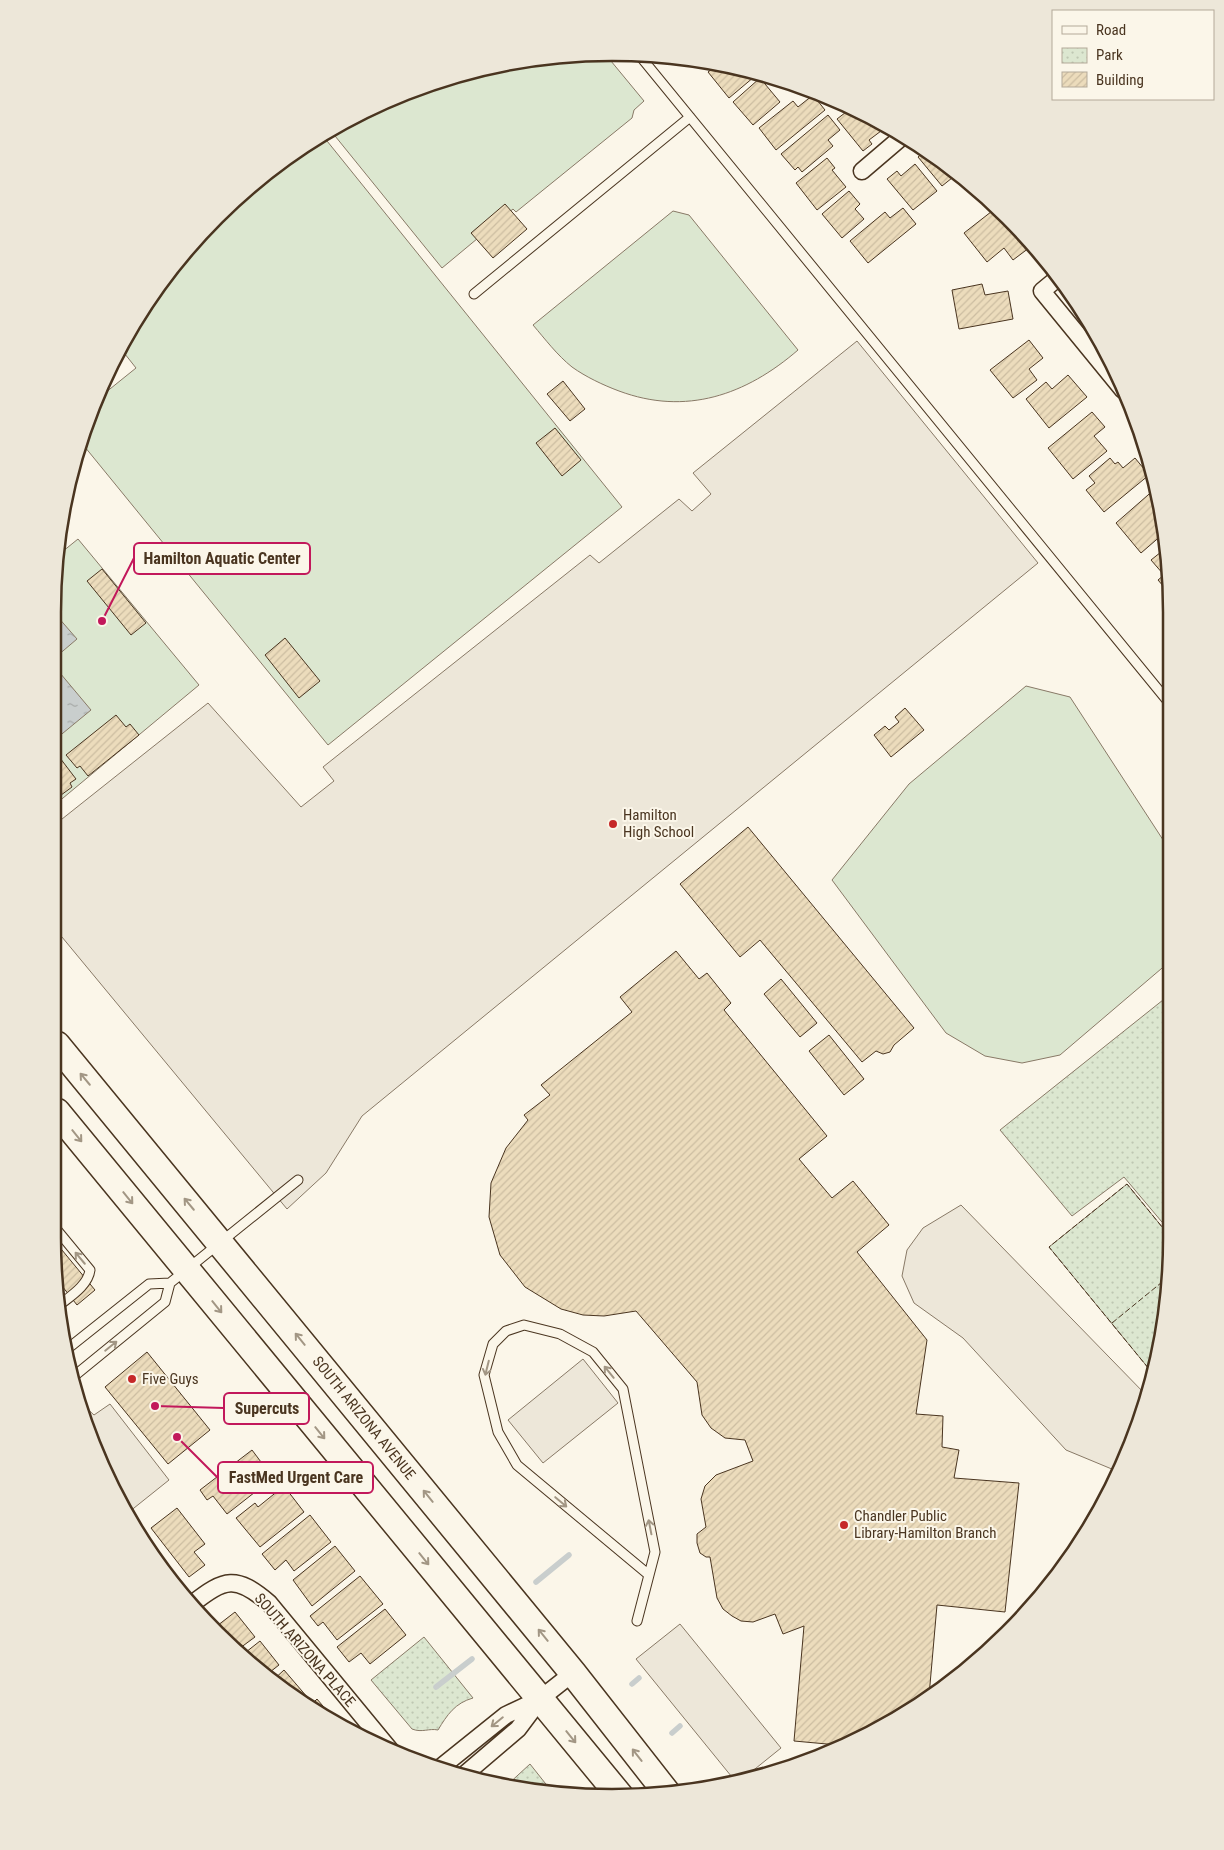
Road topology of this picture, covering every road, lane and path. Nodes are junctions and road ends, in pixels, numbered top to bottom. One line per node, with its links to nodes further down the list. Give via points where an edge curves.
1 (645, 62): 2 (lane)
2 (690, 117): 6 (lane); 8 (lane)
3 (897, 141): 4 (street)
4 (862, 171)
5 (1053, 282): 7 (street, via 1042,291)
6 (474, 294)
7 (1107, 371)
8 (1163, 695)
9 (61, 1050): 13 (main road, SOUTH ARIZONA AVENUE, one-way to 9)
10 (61, 1117): 14 (main road, one-way to 14)
11 (298, 1180): 13 (lane)
12 (61, 1235): 15 (lane, one-way to 12, via 85,1283 90,1270)
13 (220, 1242): 14 (lane); 21 (main road, SOUTH ARIZONA AVENUE, one-way to 13)
14 (178, 1276): 16 (lane, via 149,1284); 17 (lane, one-way to 14, via 165,1302); 22 (main road, one-way to 22)
15 (65, 1300)
16 (72, 1345)
17 (78, 1373)
18 (649, 1575): 18 (lane, one-way to 18, via 655,1552 623,1389 593,1352 560,1334 524,1325 506,1331 494,1344 484,1374 498,1432 517,1465); 20 (lane)
19 (197, 1600): 23 (street, SOUTH ARIZONA PLACE, via 214,1587 232,1582 253,1589 269,1603)
20 (637, 1621)
21 (573, 1673): 22 (street); 26 (main road, SOUTH ARIZONA AVENUE, one-way to 21)
22 (540, 1699): 24 (street, one-way to 24, via 506,1715); 25 (street, via 518,1729); 27 (main road, one-way to 27)
23 (380, 1737)
24 (446, 1763)
25 (470, 1770)
26 (663, 1786)
27 (614, 1789)

